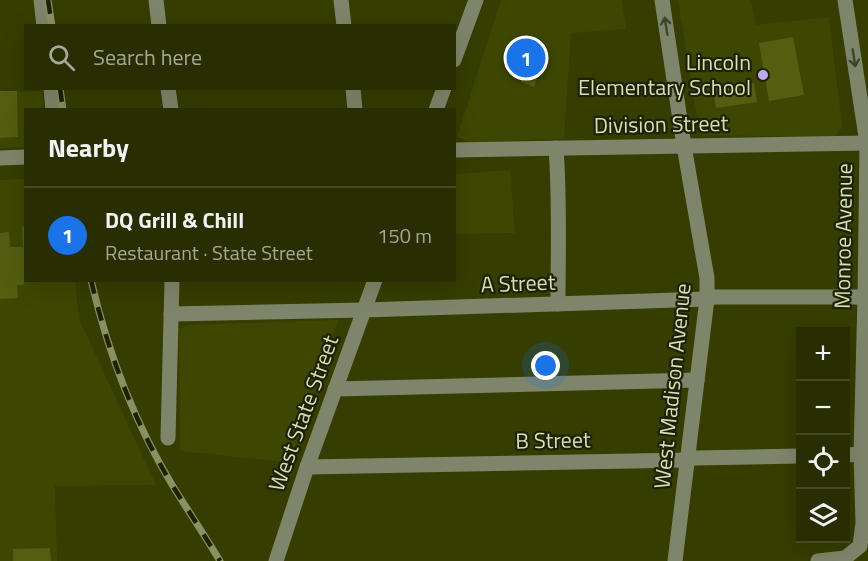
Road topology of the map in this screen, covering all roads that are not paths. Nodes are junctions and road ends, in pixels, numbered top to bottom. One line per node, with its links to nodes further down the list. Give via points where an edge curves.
1 (41, 0): 7 (street)
2 (156, 0): 8 (street)
3 (341, 0): 9 (street)
4 (476, 0): 10 (street)
5 (663, 0): 20 (street, West Madison Avenue, one-way to 5)
6 (845, 0): 19 (street, Monroe Avenue, one-way to 19)
7 (44, 24)
8 (159, 24)
9 (344, 24)
10 (456, 55)
11 (51, 90): 15 (street)
12 (168, 90): 16 (street)
13 (352, 90): 17 (street)
14 (443, 90): 18 (street)
15 (53, 108)
16 (171, 108)
17 (355, 108)
18 (437, 108)
19 (867, 142): 20 (street, Division Street); 27 (street, Monroe Avenue)
20 (684, 146): 21 (street, Division Street); 28 (street, West Madison Avenue, via 707,278)
21 (556, 148): 22 (street, Division Street); 29 (street)
22 (456, 150)
23 (24, 157): 24 (street)
24 (0, 158)
25 (172, 282): 31 (street)
26 (374, 282): 30 (street, West State Street)
27 (865, 297): 28 (street, A Street); 35 (street, Monroe Avenue)
28 (707, 299): 29 (street, A Street); 32 (street, West Madison Avenue)
29 (558, 304): 30 (street, A Street)
30 (364, 310): 31 (street, A Street); 33 (street, West State Street)
31 (171, 314): 34 (street)
32 (697, 380): 33 (street); 37 (street, West Madison Avenue)
33 (335, 389): 38 (street, West State Street)
34 (168, 438)
35 (853, 454): 41 (street, Monroe Avenue, via 863,523 860,546 845,558)
36 (796, 456): 37 (street, B Street)
37 (687, 460): 38 (street, B Street); 40 (street, West Madison Avenue)
38 (307, 467): 39 (street, West State Street)
39 (276, 561)
40 (675, 561)
41 (818, 561)

